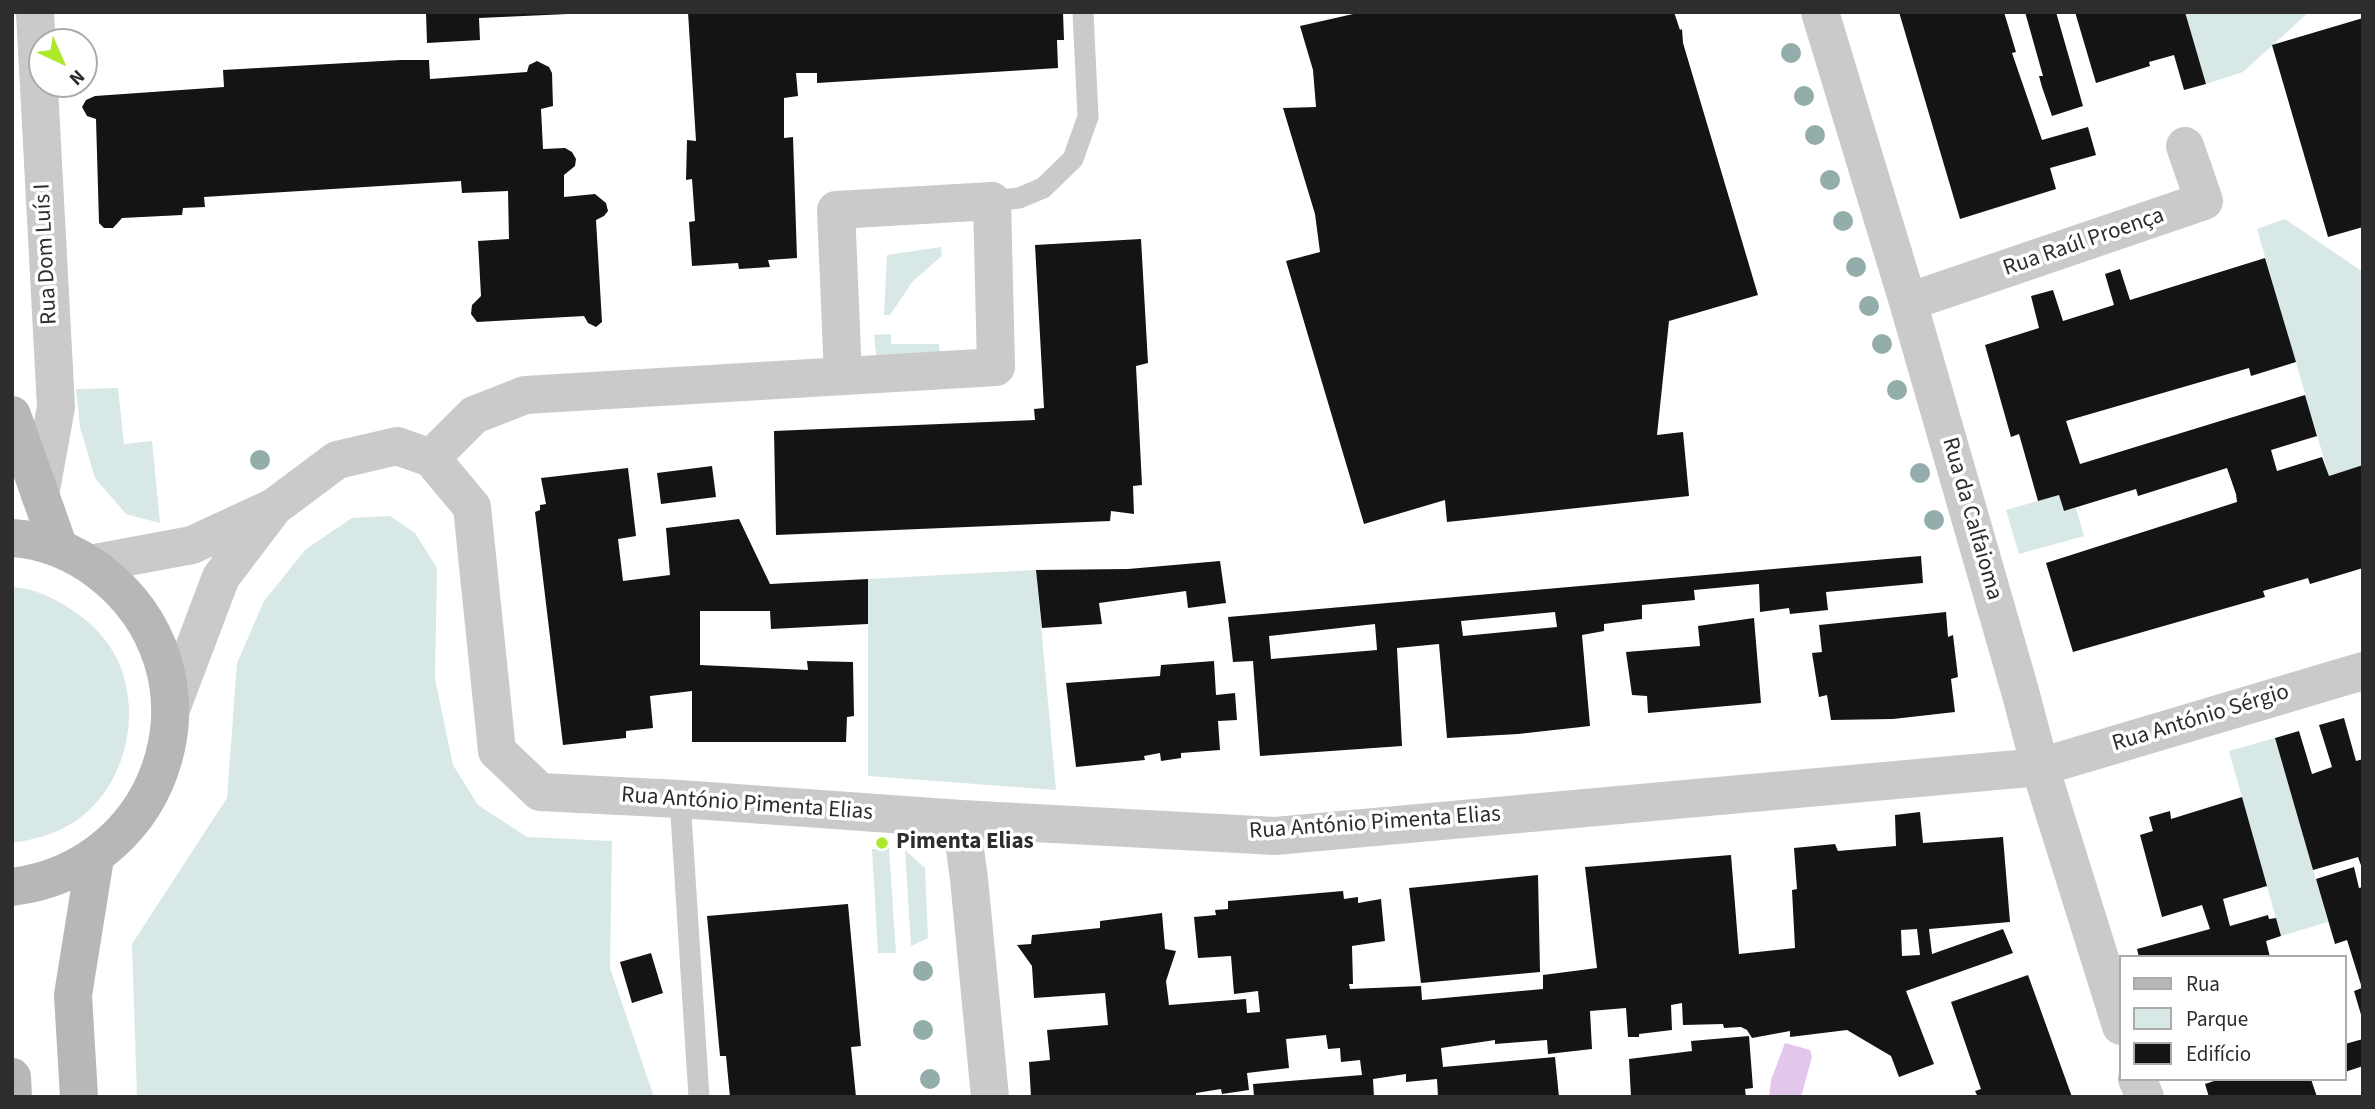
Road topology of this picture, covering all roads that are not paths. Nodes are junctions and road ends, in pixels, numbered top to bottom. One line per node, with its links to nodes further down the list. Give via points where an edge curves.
1 (35, 12): 10 (street, Rua Dom Luís I, via 55,407)
2 (1083, 12): 5 (lane, via 1088,117 1073,159 1043,188 1019,198)
3 (1820, 12): 6 (street, Rua da Calfaioma)
4 (2185, 146): 6 (street, Rua Raúl Proença, via 2204,201)
5 (992, 201): 7 (street, via 996,367); 7 (street, via 836,210)
6 (1908, 302): 16 (street, Rua da Calfaioma)
7 (843, 376): 9 (street, via 525,394 474,415)
8 (12, 415): 10 (main road, Rua Dom Luís I)
9 (430, 458): 11 (street, Rua António Pimenta Elias, via 397,446 337,460); 17 (street, Rua António Pimenta Elias, via 472,507 497,751 540,792)
10 (40, 495): 13 (main road, Rua Dom Luís I)
11 (274, 507): 13 (street, Rua António Pimenta Elias, via 192,545); 15 (street, Rua António Pimenta Elias, via 221,577)
12 (12, 538): 13 (main road)
13 (74, 556): 15 (main road, via 117,585 145,621 167,675)
14 (2363, 671): 16 (street, Rua António Sérgio)
15 (170, 709): 19 (main road, via 168,743 143,808)
16 (2040, 767): 18 (street, Rua António Pimenta Elias, via 1275,836); 21 (street, Rua da Calfaioma)
17 (680, 799): 18 (street, Rua António Pimenta Elias); 26 (lane)
18 (961, 820): 27 (street)
19 (95, 858): 20 (main road, via 64,875); 25 (main road, via 73,995)
20 (12, 887)
21 (2120, 1024)
22 (12, 1077): 24 (main road)
23 (2138, 1081): 28 (street)
24 (13, 1097)
25 (79, 1097)
26 (699, 1097)
27 (990, 1097)
28 (2145, 1097)

